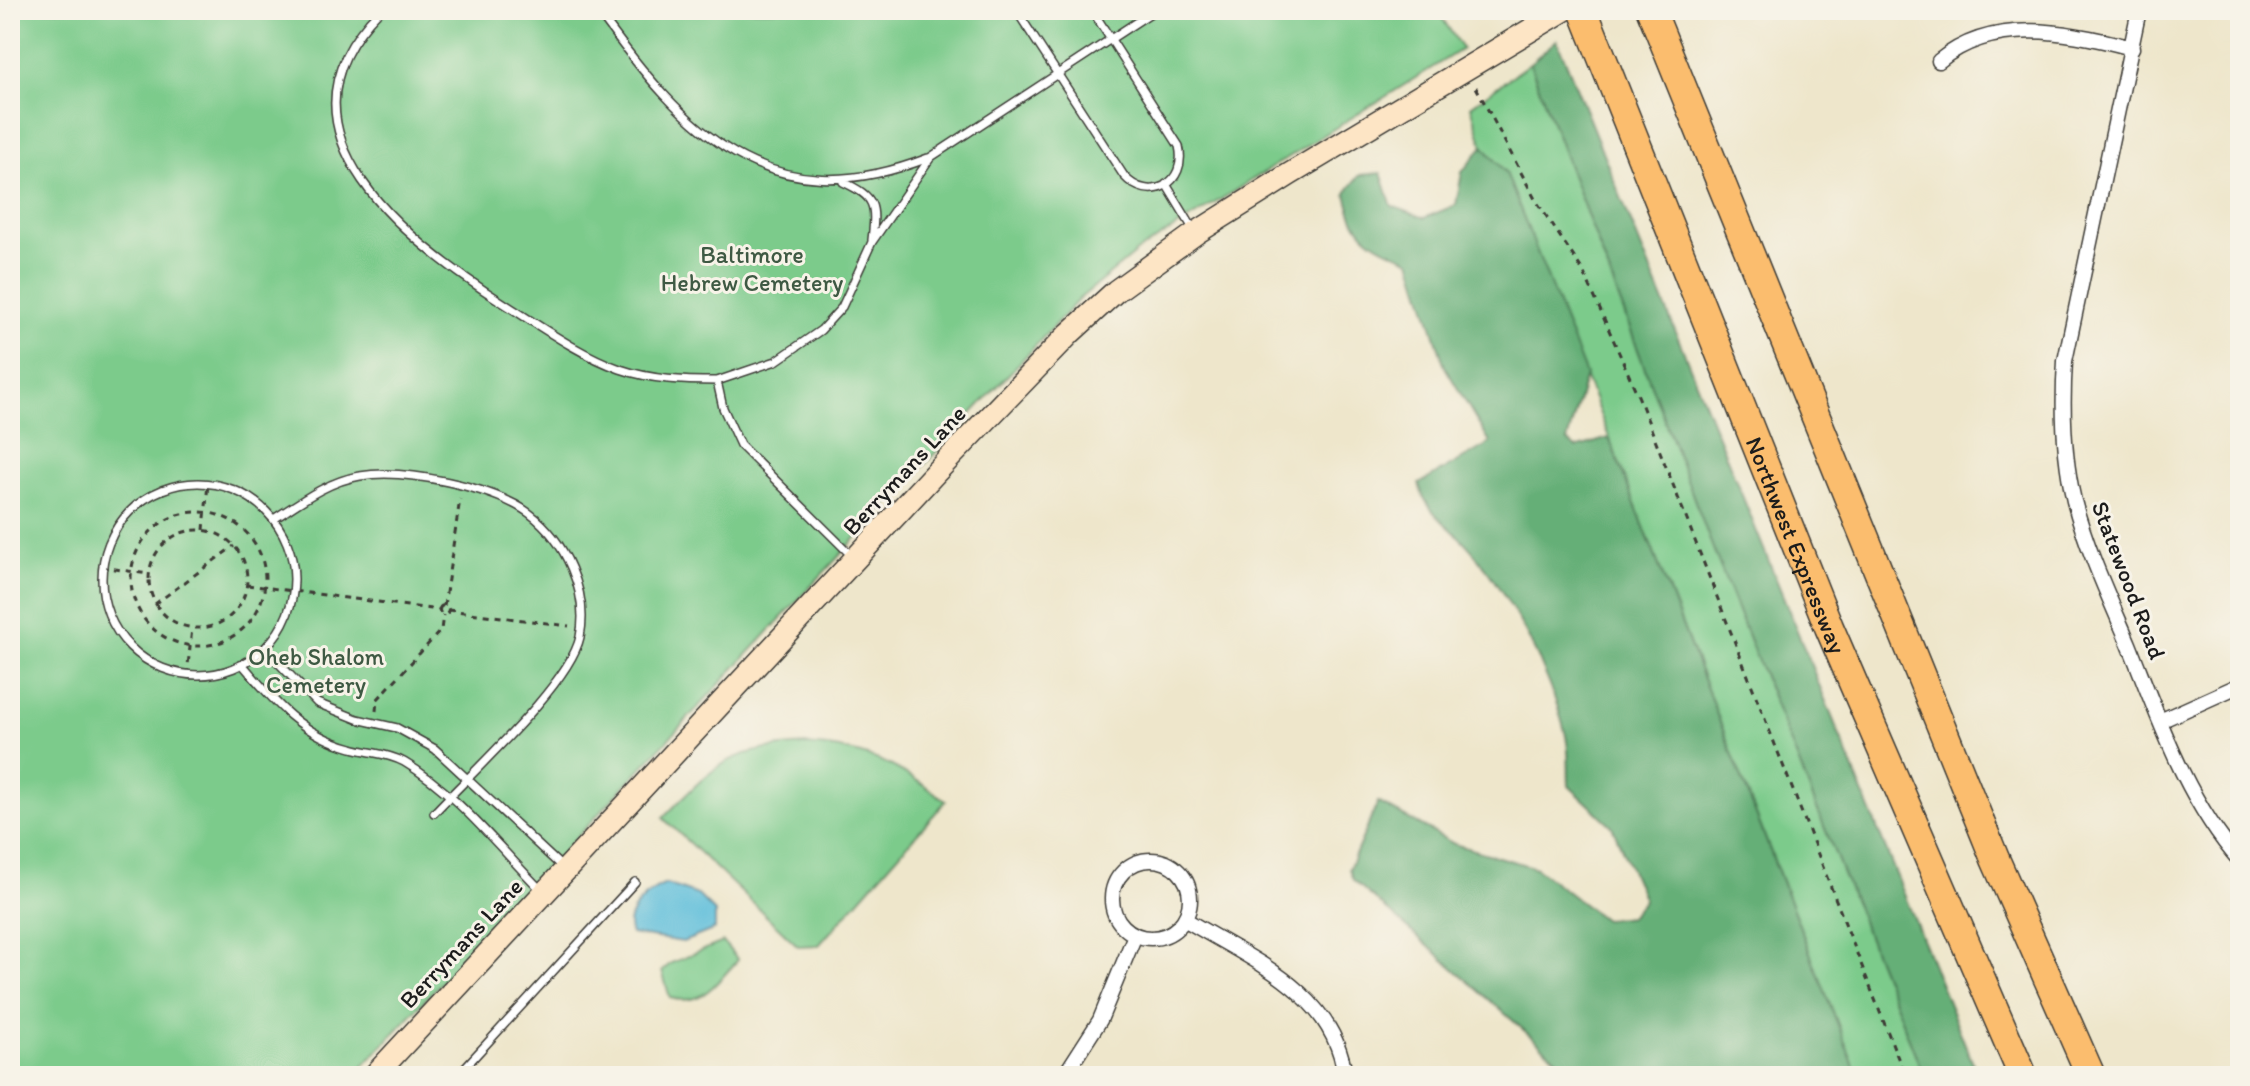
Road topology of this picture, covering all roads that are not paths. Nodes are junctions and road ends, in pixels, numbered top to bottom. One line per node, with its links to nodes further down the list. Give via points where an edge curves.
1 (380, 10): 19 (lane, via 350,45 335,103 345,155 375,199 456,273 583,351 649,377)
2 (597, 10): 15 (lane, via 665,94 728,150 787,176)
3 (1016, 10): 13 (lane)
4 (1092, 10): 10 (lane)
5 (1155, 10): 10 (lane)
6 (1564, 10): 17 (street, Berrymans Lane)
7 (1583, 10): 39 (highway, Northwest Expressway, via 1829,627)
8 (1651, 10): 40 (highway, via 1995,859)
9 (2139, 10): 11 (street, Statewood Road)
10 (1110, 39): 13 (lane); 16 (lane, via 1179,146 1181,167)
11 (2132, 48): 12 (street, via 2055,31 2003,33 1957,46); 25 (street, Statewood Road, via 2071,326 2064,431 2074,501 2088,544)
12 (1939, 61)
13 (1056, 73): 14 (lane); 16 (lane, via 1131,184 1142,189)
14 (931, 157): 15 (lane, via 894,171); 18 (lane)
15 (840, 181): 18 (lane, via 872,200)
16 (1166, 184): 17 (lane)
17 (1196, 233): 21 (street, Berrymans Lane, via 1116,291 1070,333)
18 (872, 242): 19 (lane, via 842,307 821,330 776,361)
19 (717, 381): 21 (lane, via 740,445)
20 (274, 519): 22 (lane, via 287,540 294,592 289,614); 23 (lane, via 232,489 185,483 145,499 116,527 102,567 106,611 135,653 154,666 187,675); 26 (lane, via 331,485 358,476 408,473 514,505 552,537 571,565 581,611 565,672)
21 (856, 560): 30 (street, Berrymans Lane)
22 (265, 649): 23 (lane); 26 (lane, via 317,703 412,735)
23 (243, 665): 27 (lane, via 301,727 327,740 402,761)
24 (2240, 685): 25 (street)
25 (2160, 721): 29 (street, Statewood Road, via 2202,809)
26 (467, 778): 27 (lane); 30 (lane)
27 (449, 797): 28 (lane); 32 (lane)
28 (434, 813)
29 (2240, 861)
30 (565, 869): 32 (street, Berrymans Lane)
31 (635, 882): 36 (lane)
32 (544, 893): 35 (street, Berrymans Lane)
33 (1186, 920): 34 (street, via 1161,938); 34 (street, via 1191,893 1178,870 1158,860 1135,863 1118,878 1112,902 1121,925); 38 (street, via 1309,1000 1336,1036)
34 (1135, 935): 37 (street, via 1100,1020)
35 (374, 1076)
36 (457, 1076)
37 (1064, 1076)
38 (1345, 1076)
39 (2023, 1076)
40 (2091, 1076)

